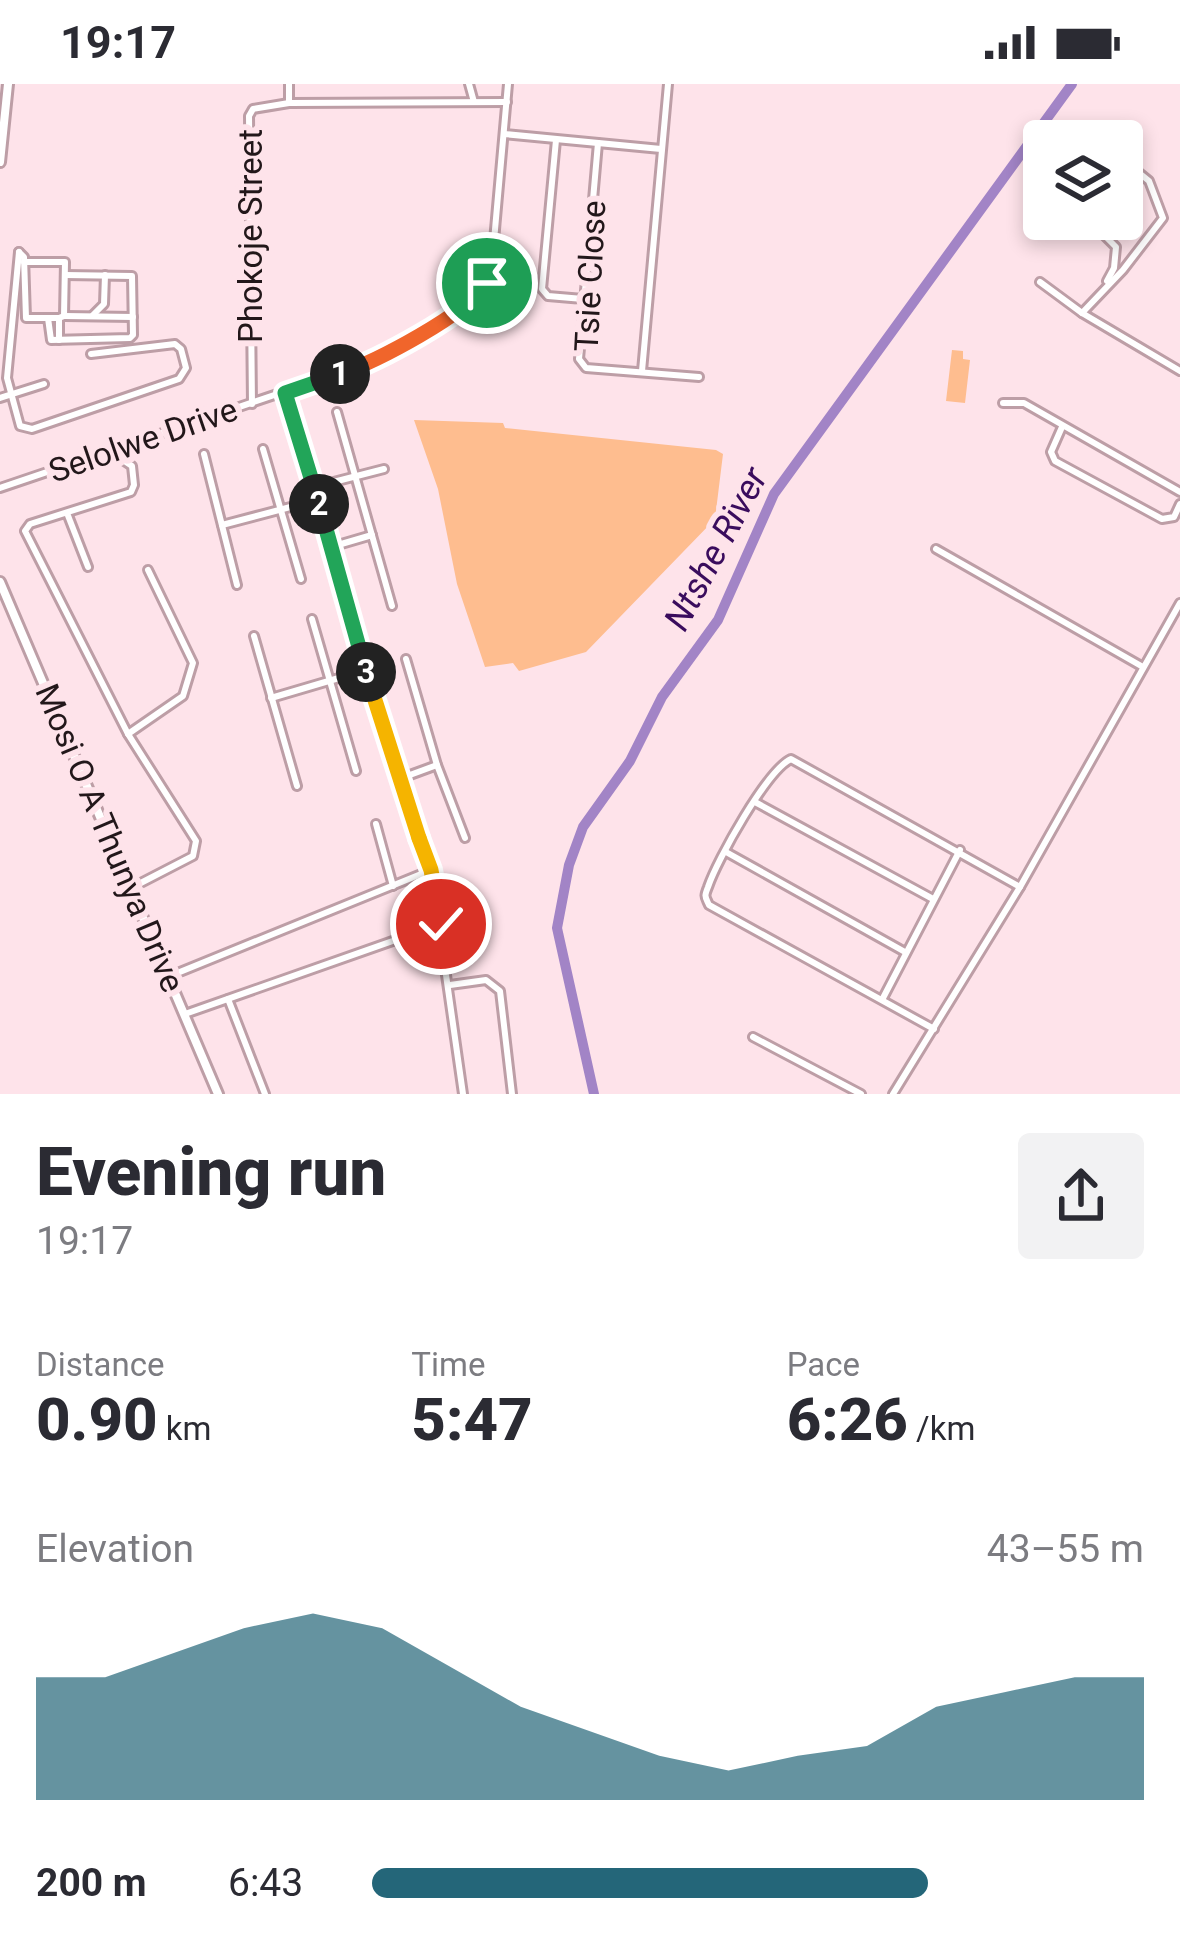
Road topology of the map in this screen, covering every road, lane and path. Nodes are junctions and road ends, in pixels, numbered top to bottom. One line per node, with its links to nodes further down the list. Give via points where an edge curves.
1 (8, 84): 13 (street)
2 (289, 84): 8 (street)
3 (470, 84): 6 (street)
4 (508, 84): 7 (street, Selolwe Drive)
5 (668, 84): 12 (street)
6 (474, 102): 7 (street, Phokoje Street); 8 (street, Phokoje Street)
7 (507, 102): 9 (street, Selolwe Drive)
8 (289, 104): 43 (street, Phokoje Street, via 259,105 249,116)
9 (504, 134): 10 (street); 39 (street, Selolwe Drive, via 492,263 482,291 369,363)
10 (556, 140): 11 (street); 23 (street, via 542,289)
11 (598, 143): 12 (street); 23 (street, Tsie Close)
12 (661, 149): 36 (street)
13 (0, 162)
14 (1143, 176): 20 (street, via 1163,218)
15 (1109, 240): 20 (street, via 1116,247)
16 (25, 262): 17 (street, via 64,262); 21 (street, via 17,253); 22 (street)
17 (65, 275): 18 (street); 25 (street)
18 (105, 275): 29 (street, via 104,304); 30 (street, via 132,276)
19 (1040, 282): 26 (street)
20 (1106, 285): 26 (street)
21 (15, 286): 22 (street); 27 (street)
22 (26, 286): 31 (street)
23 (583, 299): 36 (street, Tsie Close, via 581,364)
24 (55, 300): 25 (street)
25 (65, 300): 28 (street)
26 (1082, 313): 35 (street)
27 (13, 317): 31 (street); 40 (street)
28 (62, 317): 29 (street); 32 (street); 33 (street)
29 (91, 317): 30 (street)
30 (133, 317): 33 (street, via 130,338)
31 (26, 318): 32 (street)
32 (48, 318): 33 (street, via 49,339)
33 (59, 340)
34 (91, 354): 40 (street, via 175,344 185,372 32,429 20,426)
35 (1180, 370)
36 (642, 371): 37 (street, Tsie Close)
37 (699, 377)
38 (44, 384): 40 (street)
39 (285, 393): 43 (street, Selolwe Drive); 52 (street)
40 (12, 395): 41 (street)
41 (0, 398)
42 (1003, 403): 45 (street, via 1024,403)
43 (252, 404): 47 (street, Selolwe Drive)
44 (337, 412): 50 (street)
45 (1062, 427): 53 (street); 55 (street, via 1055,461 1162,519 1174,518)
46 (263, 448): 56 (street)
47 (112, 452): 51 (street, Selolwe Drive); 57 (street, via 132,466 130,492)
48 (204, 454): 58 (street)
49 (384, 469): 50 (street)
50 (354, 477): 52 (street); 59 (street)
51 (0, 488)
52 (314, 488): 54 (street)
53 (1180, 492)
54 (318, 499): 56 (street); 60 (street)
55 (1180, 504)
56 (281, 510): 58 (street); 64 (street)
57 (67, 513): 62 (street); 76 (street, via 27,526 26,535)
58 (222, 525): 66 (street)
59 (372, 535): 60 (street); 68 (street)
60 (331, 547): 73 (street)
61 (936, 549): 72 (street)
62 (88, 566)
63 (148, 570): 76 (street, via 193,663 183,696)
64 (301, 579)
65 (0, 582): 89 (street, Mosi O A Thunya Drive)
66 (237, 585)
67 (1180, 603): 72 (street)
68 (392, 607)
69 (312, 620): 74 (street)
70 (254, 636): 75 (street)
71 (406, 659): 77 (street)
72 (1144, 667): 88 (street)
73 (366, 670): 74 (street); 79 (street)
74 (329, 681): 75 (street); 78 (street)
75 (272, 698): 80 (street)
76 (128, 734): 89 (street, via 196,849)
77 (437, 765): 79 (street); 83 (street)
78 (356, 771)
79 (399, 779): 86 (street)
80 (297, 786)
81 (755, 802): 84 (street, via 790,759); 85 (street); 90 (street)
82 (376, 824): 87 (street)
83 (465, 838)
84 (960, 850): 88 (street); 90 (street)
85 (726, 852): 92 (street); 95 (street, via 706,893 713,909)
86 (431, 870): 87 (street); 91 (street)
87 (393, 886): 93 (street)
88 (1020, 887): 98 (street)
89 (131, 888): 93 (street, Mosi O A Thunya Drive)
90 (933, 899): 92 (street)
91 (441, 924): 94 (street); 96 (street)
92 (904, 952): 95 (street)
93 (170, 976): 97 (street, Mosi O A Thunya Drive)
94 (449, 986): 102 (street); 103 (street, via 486,980 500,991)
95 (883, 998): 98 (street)
96 (228, 999): 97 (street); 101 (street)
97 (185, 1014): 100 (street, Mosi O A Thunya Drive)
98 (934, 1029): 105 (street)
99 (753, 1037): 104 (street)
100 (218, 1094)
101 (266, 1094)
102 (463, 1094)
103 (512, 1094)
104 (861, 1094)
105 (893, 1094)

